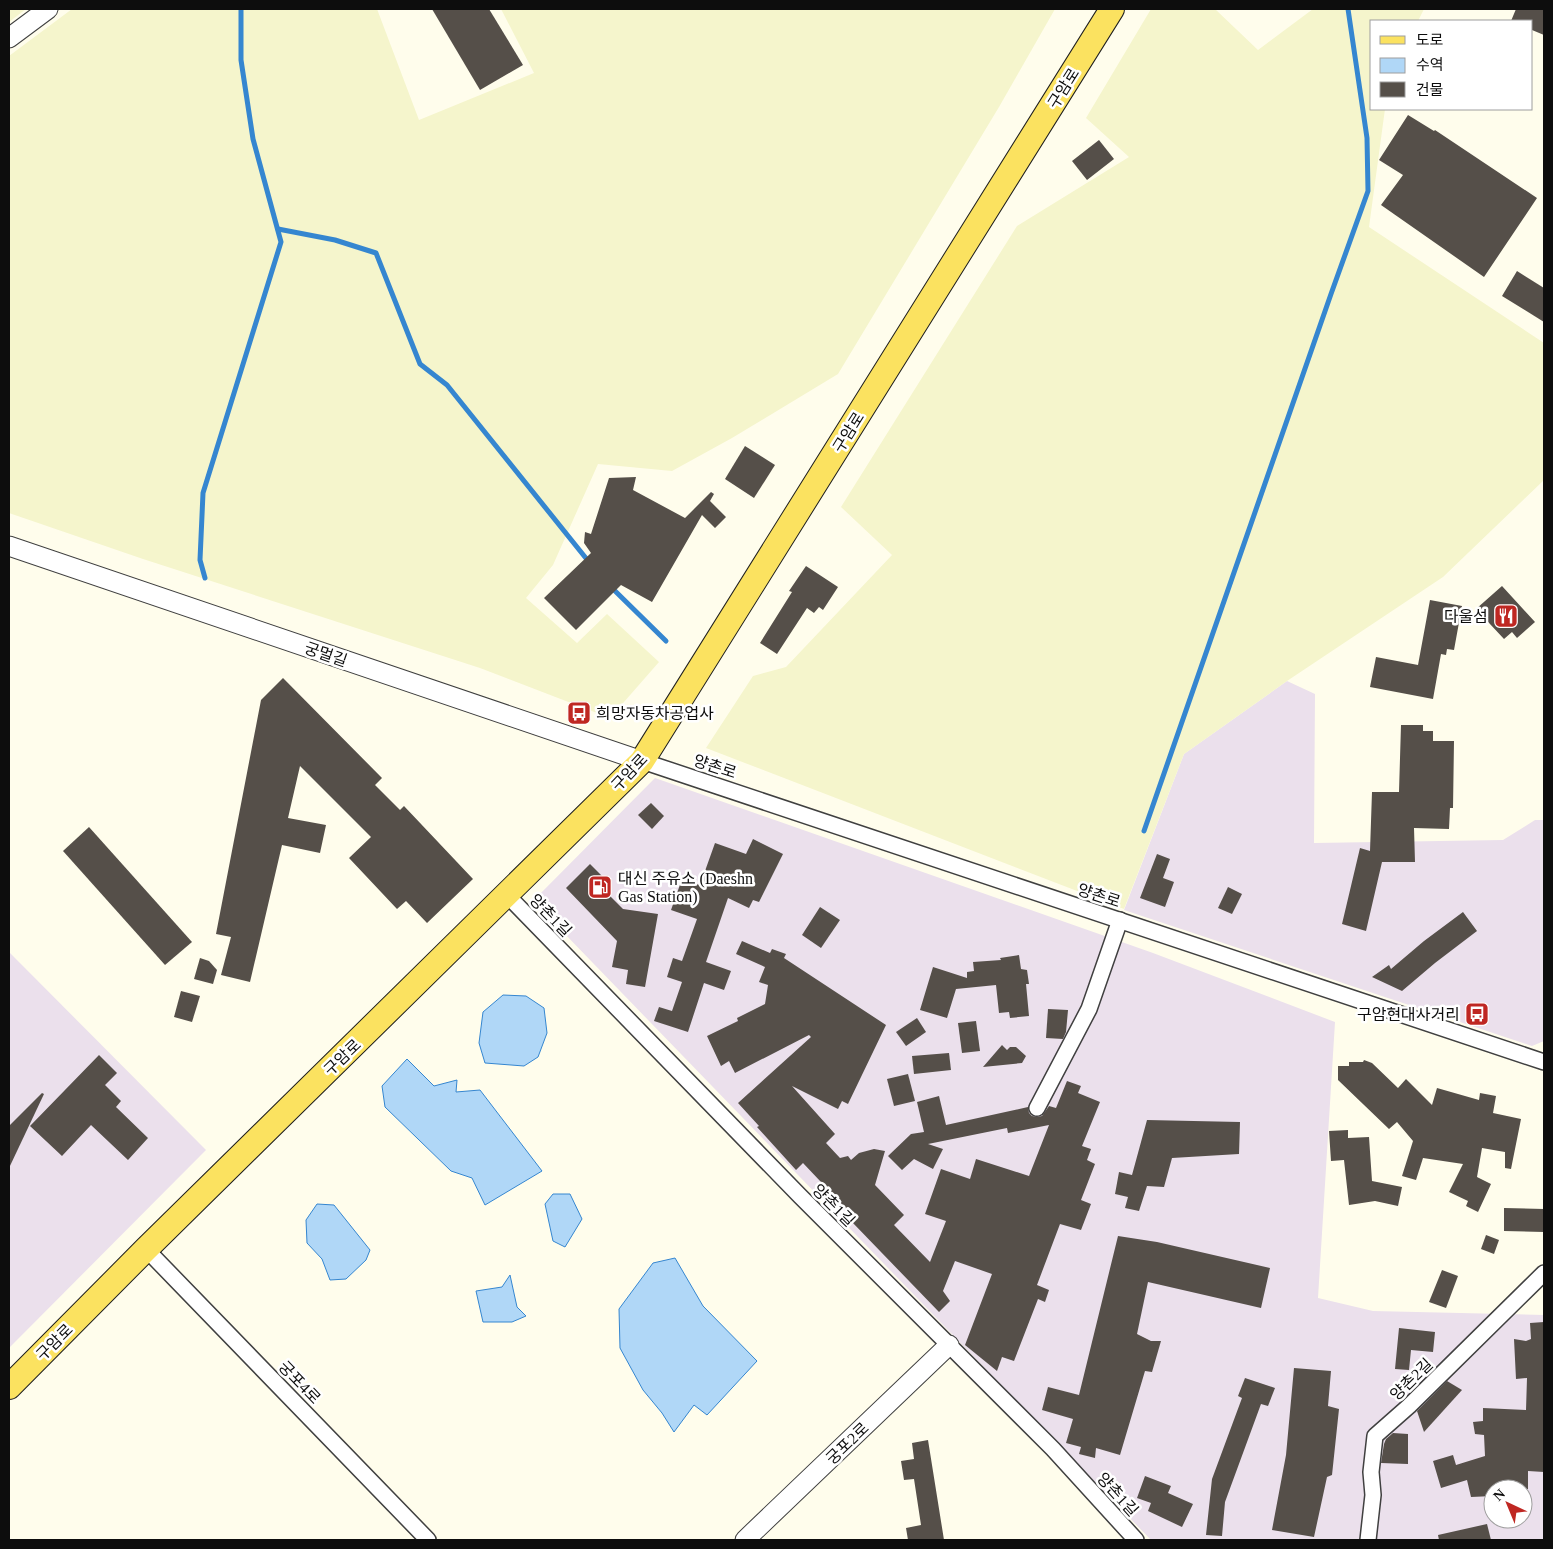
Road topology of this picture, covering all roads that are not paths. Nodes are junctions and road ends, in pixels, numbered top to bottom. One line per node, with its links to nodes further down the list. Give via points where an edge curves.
1 (48, 9): 3 (street)
2 (1112, 9): 5 (main road, 구암로)
3 (9, 38)
4 (9, 546): 5 (street, 궁멀길)
5 (642, 760): 6 (main road, 구암로); 7 (street, 양촌로)
6 (506, 894): 10 (main road, 구암로); 12 (street, 양촌1길)
7 (1120, 920): 8 (street, 양촌로); 9 (street, via 1089,1009)
8 (1544, 1062)
9 (1037, 1108)
10 (146, 1249): 13 (main road, 구암로); 14 (street, 궁포4로)
11 (1544, 1273): 17 (street, 양촌2길, via 1376,1436)
12 (949, 1345): 15 (street, 궁포2로); 16 (street, 양촌1길, via 1053,1449)
13 (9, 1387)
14 (428, 1540)
15 (745, 1540)
16 (1136, 1540)
17 (1368, 1540)

